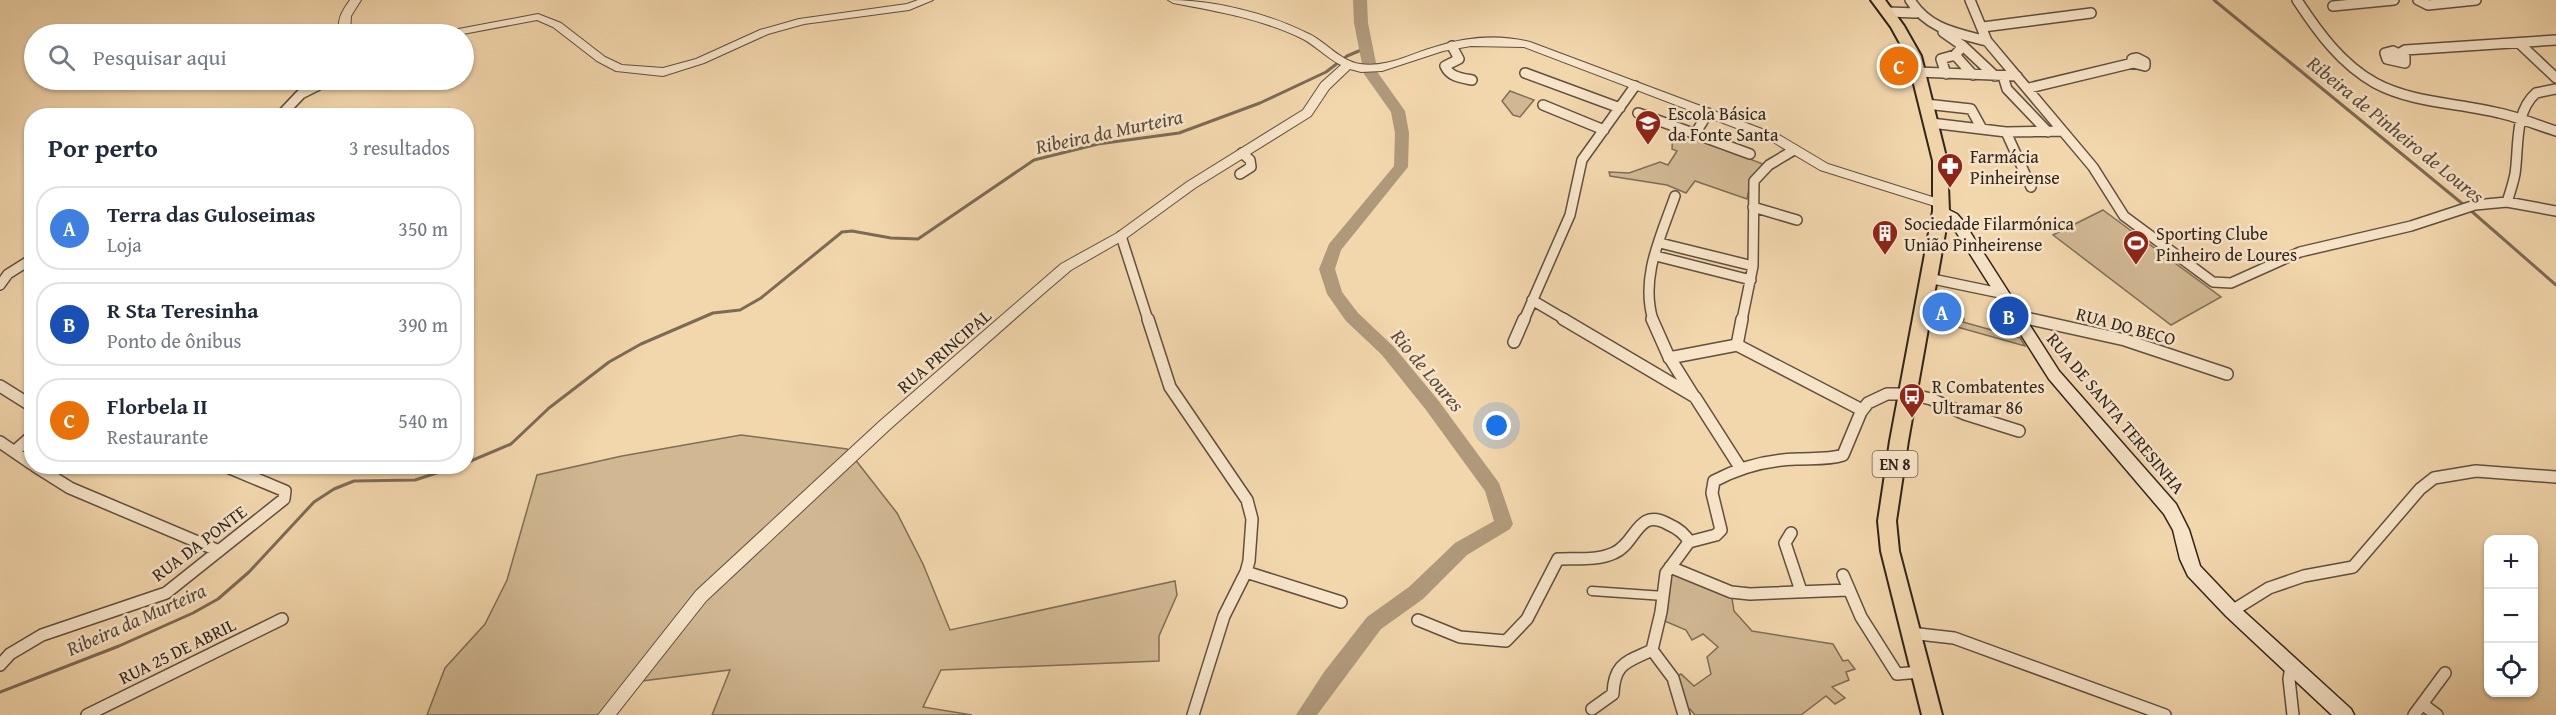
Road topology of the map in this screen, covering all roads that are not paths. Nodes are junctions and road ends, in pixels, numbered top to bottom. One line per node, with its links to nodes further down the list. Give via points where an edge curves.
1 (356, 0): 16 (street)
2 (928, 0): 18 (street, via 909,8 803,21 764,32 700,61 663,72 620,68 601,59 557,25 538,17)
3 (1173, 0): 27 (street, via 1226,11 1304,36)
4 (1878, 0): 13 (main road, EN 8)
5 (1910, 0): 14 (street)
6 (1970, 0): 17 (street)
7 (2297, 0): 47 (street, via 2324,40 2377,84 2418,98)
8 (2394, 0): 11 (street)
9 (2418, 0): 10 (street, via 2428,5)
10 (2476, 0)
11 (2344, 2): 12 (street)
12 (2333, 6)
13 (1888, 12): 14 (street); 29 (main road, EN 8, via 1914,56)
14 (1916, 13): 19 (street)
15 (2091, 13): 17 (street)
16 (342, 24)
17 (1983, 27): 21 (street)
18 (474, 29)
19 (1938, 29): 21 (street); 24 (street)
20 (2556, 40): 22 (street)
21 (1987, 42): 34 (street)
22 (2519, 43): 25 (street, via 2405,50); 35 (street)
23 (1452, 46): 27 (street, via 1388,68); 36 (street, via 1459,59 1445,66 1446,70); 37 (street, via 1485,42 1526,44)
24 (1964, 47): 26 (street); 33 (street)
25 (2400, 54)
26 (1955, 55): 31 (street, via 1941,59); 32 (street)
27 (1348, 63): 57 (street, RUA PRINCIPAL, via 1325,86 1307,113)
28 (2133, 63): 38 (street)
29 (1918, 72): 31 (street); 41 (main road, EN 8)
30 (1525, 73): 44 (street)
31 (1946, 75): 32 (street)
32 (1972, 75): 33 (street)
33 (1999, 76): 34 (street); 54 (street)
34 (2017, 76): 38 (street)
35 (2556, 78)
36 (1472, 80)
37 (1635, 86): 44 (street); 46 (street)
38 (2029, 88): 51 (street)
39 (2556, 89): 47 (street, via 2532,95)
40 (309, 90): 43 (street)
41 (1926, 104): 48 (main road, EN 8); 49 (street, via 1971,109)
42 (1543, 105): 50 (street)
43 (288, 108)
44 (1620, 108): 50 (street)
45 (1638, 113): 55 (street)
46 (1708, 113): 55 (street); 56 (street, via 1777,139)
47 (2522, 120): 52 (street); 62 (street)
48 (1931, 123): 49 (street); 64 (main road, EN 8, via 1942,178)
49 (1982, 129): 53 (street)
50 (1604, 130): 76 (street, via 1582,160 1570,215)
51 (2062, 131): 54 (street); 62 (street, via 2099,174 2124,216 2213,282 2230,283 2300,252 2411,226 2475,205)
52 (2556, 131)
53 (2006, 132): 54 (street); 60 (street)
54 (2048, 132)
55 (1695, 134): 58 (street)
56 (1794, 150): 63 (street, via 1769,165 1754,181); 64 (street, via 1824,167)
57 (1242, 153): 59 (street, via 1251,167); 67 (street, RUA PRINCIPAL)
58 (1750, 154)
59 (1240, 174)
60 (2031, 187)
61 (1675, 196): 68 (street)
62 (2507, 202): 65 (street)
63 (1753, 207): 66 (street); 71 (street)
64 (1941, 207): 72 (main road, EN 8); 75 (main road, RUA DE SANTA TERESINHA, via 1958,224)
65 (2556, 211)
66 (1797, 220)
67 (1121, 236): 100 (street, via 1170,387 1247,500 1252,519); 119 (street, RUA PRINCIPAL, via 1066,267 805,498 701,596)
68 (1660, 243): 69 (street); 71 (street)
69 (1656, 256): 73 (street); 80 (street, via 1648,281 1650,317)
70 (24, 264): 74 (street, via 8,274)
71 (1753, 266): 73 (street)
72 (1928, 278): 75 (street); 83 (main road, EN 8)
73 (1751, 280): 79 (street)
74 (0, 285)
75 (2000, 293): 77 (main road, RUA DE SANTA TERESINHA)
76 (1532, 300): 78 (street); 84 (street)
77 (2015, 315): 81 (street, RUA DO BECO, via 2126,340); 107 (main road, RUA DE SANTA TERESINHA, via 2054,375 2170,509 2181,530 2187,560)
78 (1514, 342)
79 (1737, 345): 80 (street); 86 (street)
80 (1669, 358): 84 (street)
81 (2227, 374)
82 (0, 386): 85 (street)
83 (1908, 393): 86 (street, via 1881,396); 87 (street); 110 (main road, EN 8, via 1887,521 1890,551)
84 (1695, 397): 92 (street)
85 (24, 400)
86 (1862, 410): 92 (street, via 1843,455 1780,458)
87 (2019, 431)
88 (0, 441): 90 (street)
89 (24, 443): 90 (street)
90 (15, 451): 91 (street)
91 (24, 458)
92 (1742, 469): 97 (street, via 1714,481 1710,492 1721,530)
93 (48, 474): 98 (street, via 70,488)
94 (244, 474): 98 (street, RUA DA PONTE, via 285,491 284,500)
95 (2556, 477): 107 (street, via 2476,471 2434,478 2353,567 2304,576 2269,588)
96 (1791, 533): 104 (street, via 1785,543)
97 (1689, 542): 99 (street); 109 (street, via 1687,535 1659,517 1644,522 1617,553 1558,558 1527,619 1506,641 1460,637)
98 (219, 551): 112 (street, RUA DA PONTE, via 166,593 42,635 10,654)
99 (1670, 567): 104 (street, via 1731,592); 105 (street)
100 (1246, 572): 106 (street); 120 (street, via 1224,616)
101 (1843, 575): 102 (street)
102 (1848, 590): 104 (street); 114 (street, via 1897,674)
103 (1592, 591): 105 (street)
104 (1801, 591)
105 (1664, 596): 111 (street)
106 (1341, 602)
107 (2232, 611): 113 (main road)
108 (282, 619): 118 (street, RUA 25 DE ABRIL)
109 (1418, 620)
110 (1910, 633): 114 (main road, EN 8); 123 (street, via 1954,638)
111 (1652, 650): 117 (street, via 1618,667 1612,677 1613,694); 121 (street, via 1673,678)
112 (0, 665)
113 (2291, 666): 124 (street); 125 (main road)
114 (1920, 672): 122 (main road, EN 8)
115 (2445, 673): 116 (street)
116 (2422, 704): 126 (street); 127 (street)
117 (1592, 709)
118 (87, 715)
119 (606, 715)
120 (1192, 715)
121 (1684, 715)
122 (1932, 715)
123 (2165, 715)
124 (2293, 715)
125 (2345, 715)
126 (2414, 715)
127 (2437, 715)

